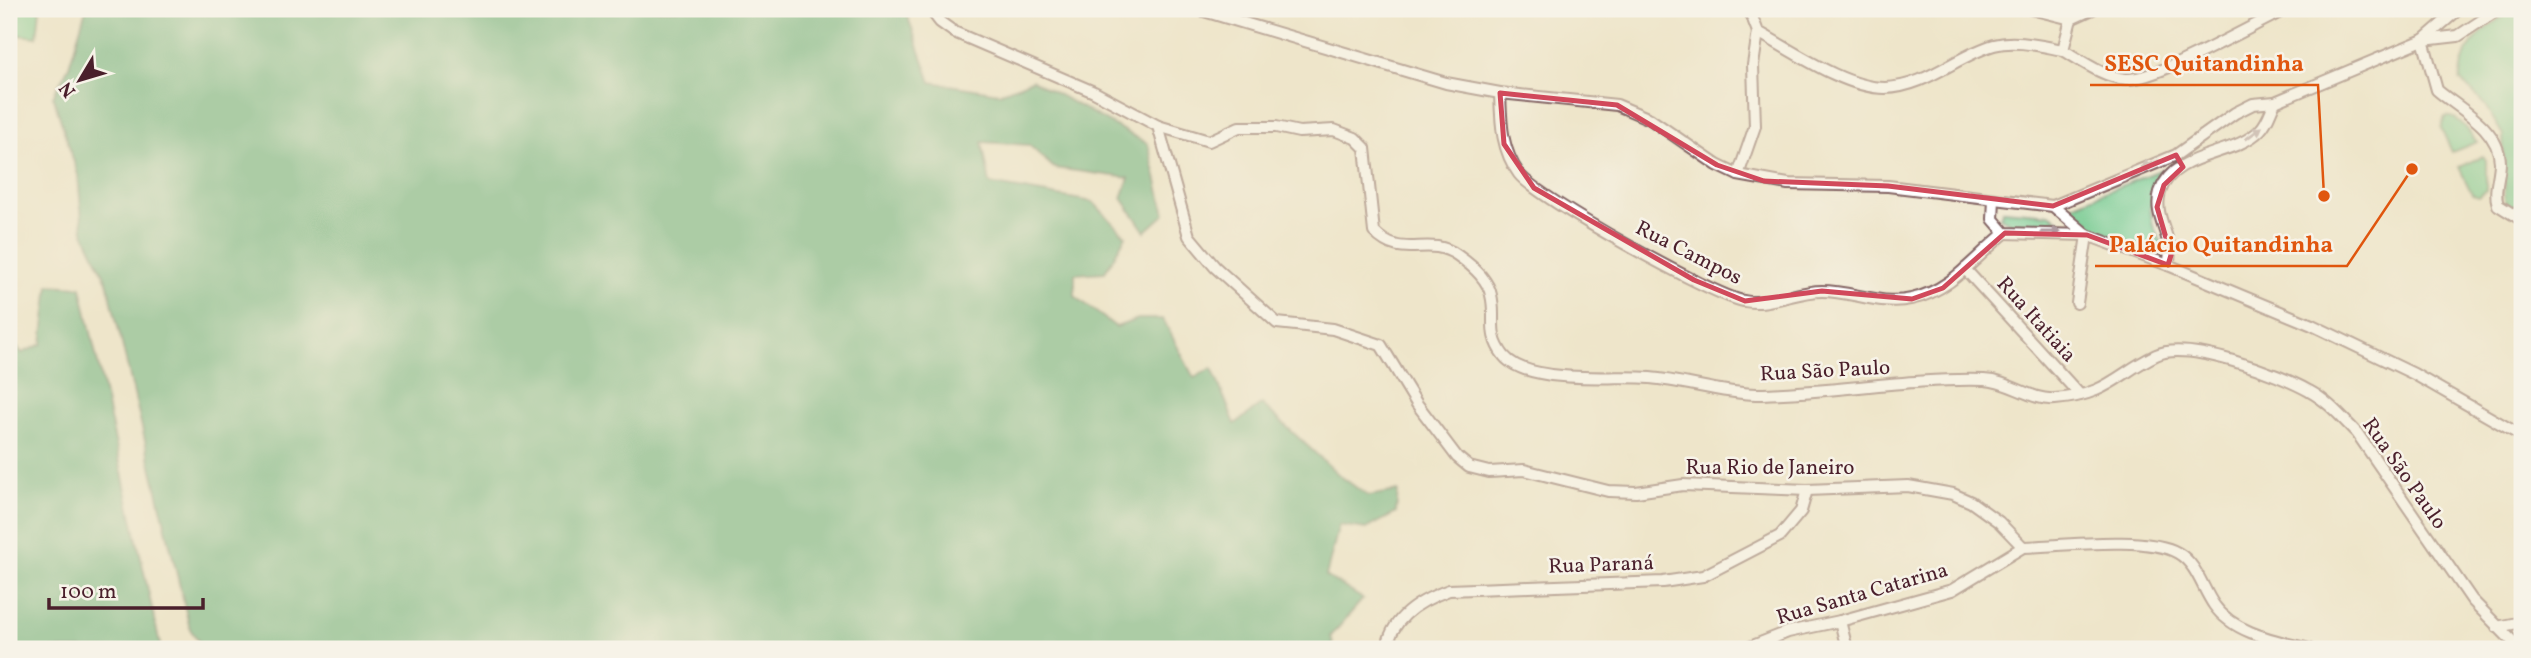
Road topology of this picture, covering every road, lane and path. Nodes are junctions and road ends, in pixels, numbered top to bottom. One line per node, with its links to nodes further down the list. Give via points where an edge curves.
1 (930, 9): 16 (street, via 954,32 1094,92)
2 (1197, 9): 9 (street)
3 (1749, 9): 11 (street)
4 (2031, 9): 10 (street)
5 (2093, 9): 10 (street)
6 (2287, 9): 13 (street, via 2144,77 2113,76)
7 (2459, 9): 12 (street)
8 (2499, 9): 12 (street, via 2458,36)
9 (1241, 14): 14 (street, via 1446,83)
10 (2071, 19): 13 (street)
11 (1758, 32): 13 (street, via 1847,79 1883,88 1924,79 1992,45); 21 (street, via 1755,126)
12 (2423, 40): 15 (street); 24 (street, via 2437,90 2471,114 2492,140 2500,159 2498,205)
13 (2063, 50)
14 (1500, 93): 21 (street, via 1628,109); 28 (street, Rua Campos, via 1504,144 1524,180 1551,200 1733,299 1763,302 1822,291 1859,298 1912,299 1943,288)
15 (2275, 102): 17 (street, via 2244,109); 18 (street, one-way to 15, via 2258,133)
16 (1158, 126): 30 (street, Rua São Paulo, via 1209,141 1239,127 1334,130 1355,138 1365,148 1374,232 1395,248 1438,247 1469,265 1490,291 1491,330 1497,344 1517,366 1558,374 1648,377 1736,393 1788,394 1957,380 1999,382 2042,399); 32 (street, Rua Rio de Janeiro, via 1189,236 1215,267 1277,323 1332,329 1381,345 1402,383 1463,464 1489,472 1524,470 1608,491 1683,485)
17 (2211, 132): 18 (street); 19 (street)
18 (2222, 149): 20 (street)
19 (2176, 155): 20 (street); 23 (street, one-way to 23)
20 (2183, 167): 27 (street, via 2169,177 2157,207 2171,246)
21 (1738, 175): 22 (street, via 1788,184 1888,186)
22 (1994, 200): 23 (street); 25 (street, via 1993,219)
23 (2053, 206): 26 (street)
24 (2522, 220)
25 (2005, 233): 26 (street, one-way to 26); 28 (street, Rua Campos)
26 (2087, 235): 27 (street); 29 (street)
27 (2168, 265): 31 (street, via 2414,374)
28 (1965, 269): 30 (street, Rua Itatiaia)
29 (2077, 303)
30 (2080, 395): 36 (street, Rua São Paulo, via 2108,387 2157,354 2172,352 2230,359 2311,392 2357,433 2464,590)
31 (2522, 436)
32 (1807, 490): 33 (street, Rua Rio de Janeiro, via 1908,486 1953,494 1999,522); 37 (street, Rua Paraná, via 1801,511 1780,536 1703,576 1663,582 1449,590 1397,622)
33 (2023, 547): 34 (street, Rua Santa Catarina, via 1952,590); 40 (street, via 2134,544 2170,549 2190,564 2214,606 2231,622)
34 (1840, 621): 38 (street, Rua Santa Catarina, via 1788,632); 39 (street)
35 (2522, 622): 36 (street)
36 (2497, 627): 41 (street, Rua São Paulo)
37 (1387, 649)
38 (1745, 649)
39 (1847, 649)
40 (2309, 649)
41 (2521, 649)

